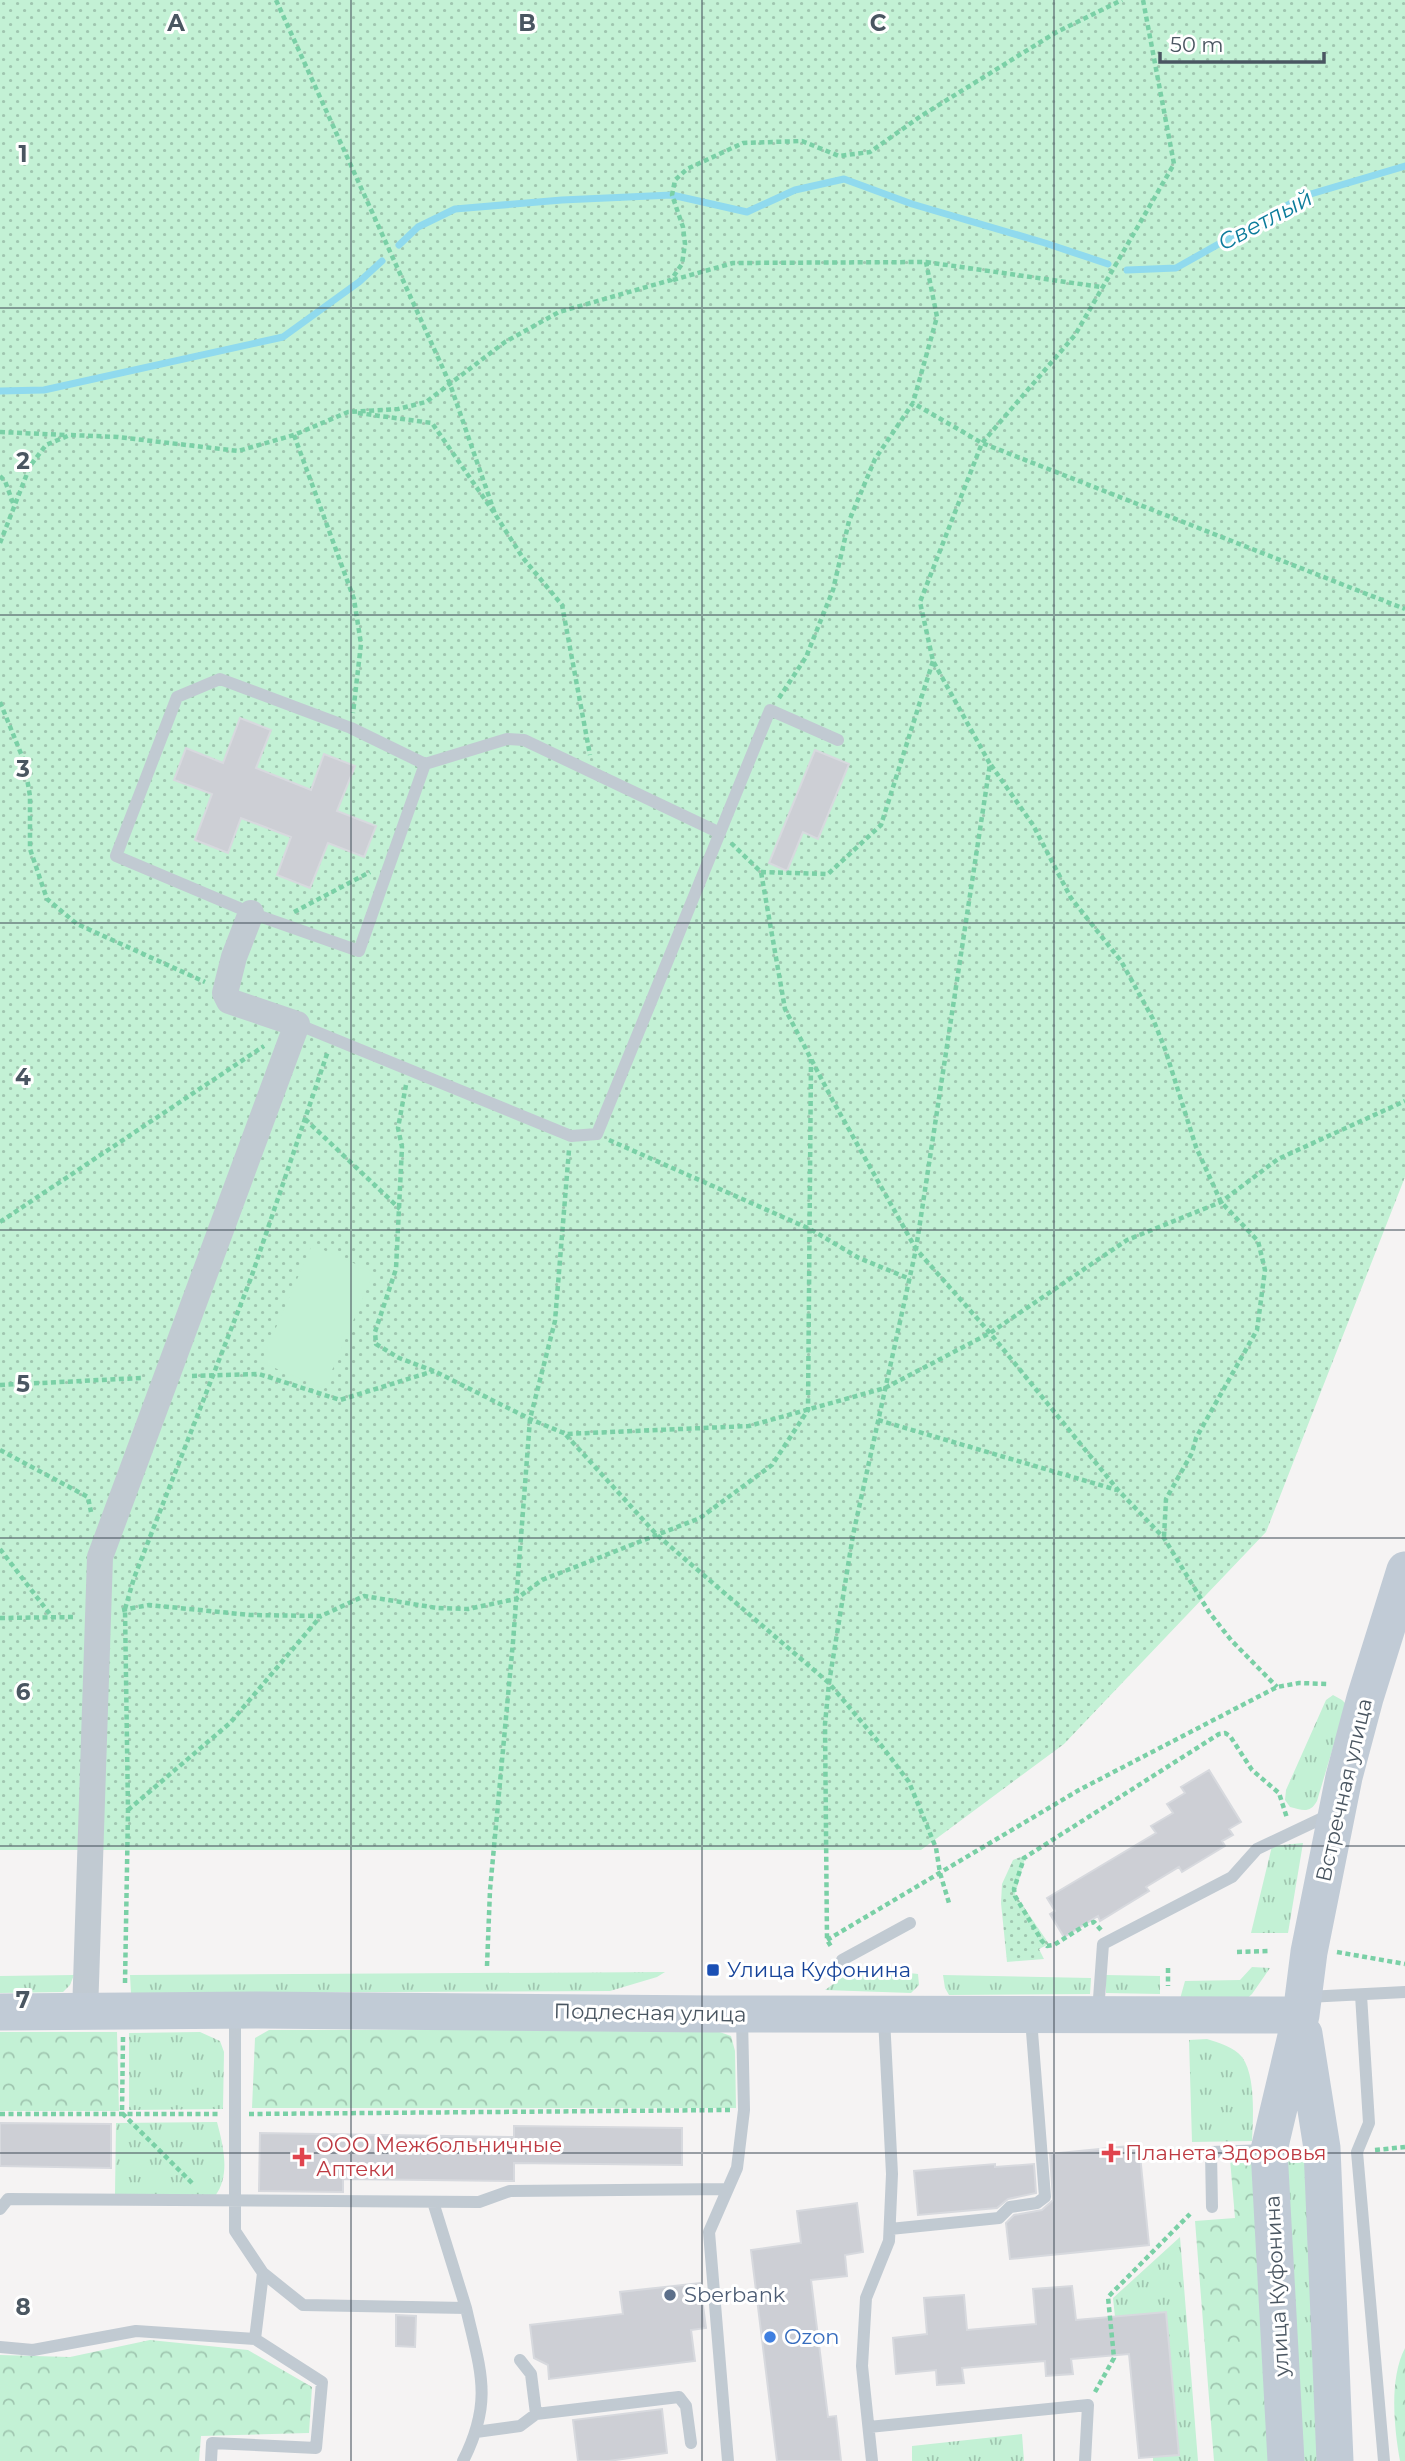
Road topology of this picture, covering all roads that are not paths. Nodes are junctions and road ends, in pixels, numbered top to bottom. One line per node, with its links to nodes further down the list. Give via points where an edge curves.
1 (838, 740): 3 (lane, via 770,710)
2 (425, 764): 3 (lane, via 524,740); 4 (lane, via 359,951); 4 (lane, via 351,728 220,680 177,697 116,856)
3 (720, 833): 5 (lane, via 597,1134 571,1136)
4 (261, 916): 5 (street, via 225,993 229,1001)
5 (297, 1024): 15 (street, via 100,1557)
6 (1405, 1570): 7 (main road, Встречная улица)
7 (1336, 1812): 12 (main road, Встречная улица); 19 (lane, via 1257,1849 1232,1877 1107,1940 1101,1950)
8 (910, 1923): 9 (lane)
9 (842, 1960)
10 (1405, 1992): 11 (lane)
11 (1361, 1994): 12 (lane); 45 (lane, via 1369,2123 1357,2152)
12 (1302, 2006): 19 (main road, Подлесная улица); 20 (main road, улица Куфонина); 44 (main road, via 1322,2148)
13 (234, 2010): 15 (main road, Подлесная улица); 16 (main road, Подлесная улица); 22 (lane)
14 (0, 2012): 15 (main road, Подлесная улица)
15 (85, 2012)
16 (742, 2014): 17 (main road, Подлесная улица); 21 (lane, via 744,2110 737,2168)
17 (884, 2014): 18 (main road, Подлесная улица); 26 (lane, via 892,2174)
18 (1031, 2015): 19 (main road, Подлесная улица); 26 (lane, via 1045,2197 1037,2203 1010,2207 999,2218)
19 (1098, 2015)
20 (1269, 2150): 24 (lane, via 1210,2152); 43 (main road, улица Куфонина)
21 (728, 2189): 23 (lane, via 510,2191 479,2202); 40 (lane, via 709,2232)
22 (234, 2199): 23 (lane); 25 (lane, via 8,2199); 27 (lane, via 235,2231)
23 (433, 2202): 28 (lane)
24 (1212, 2207)
25 (0, 2208)
26 (890, 2229): 33 (lane, via 866,2298 862,2367)
27 (263, 2273): 28 (lane, via 303,2305); 29 (lane)
28 (466, 2308): 34 (lane, via 483,2382)
29 (255, 2339): 30 (lane, via 136,2331 33,2350); 36 (lane, via 322,2382 316,2448)
30 (0, 2347)
31 (520, 2360): 32 (lane, via 531,2374)
32 (536, 2414): 34 (lane, via 520,2426); 35 (lane, via 679,2397 686,2406)
33 (869, 2427): 41 (lane); 42 (lane, via 1088,2405)
34 (476, 2431): 39 (lane)
35 (691, 2443)
36 (279, 2446): 37 (lane, via 212,2443); 38 (lane)
37 (211, 2461)
38 (279, 2461)
39 (463, 2461)
40 (728, 2461)
41 (872, 2461)
42 (1085, 2461)
43 (1286, 2461)
44 (1335, 2461)
45 (1384, 2461)

